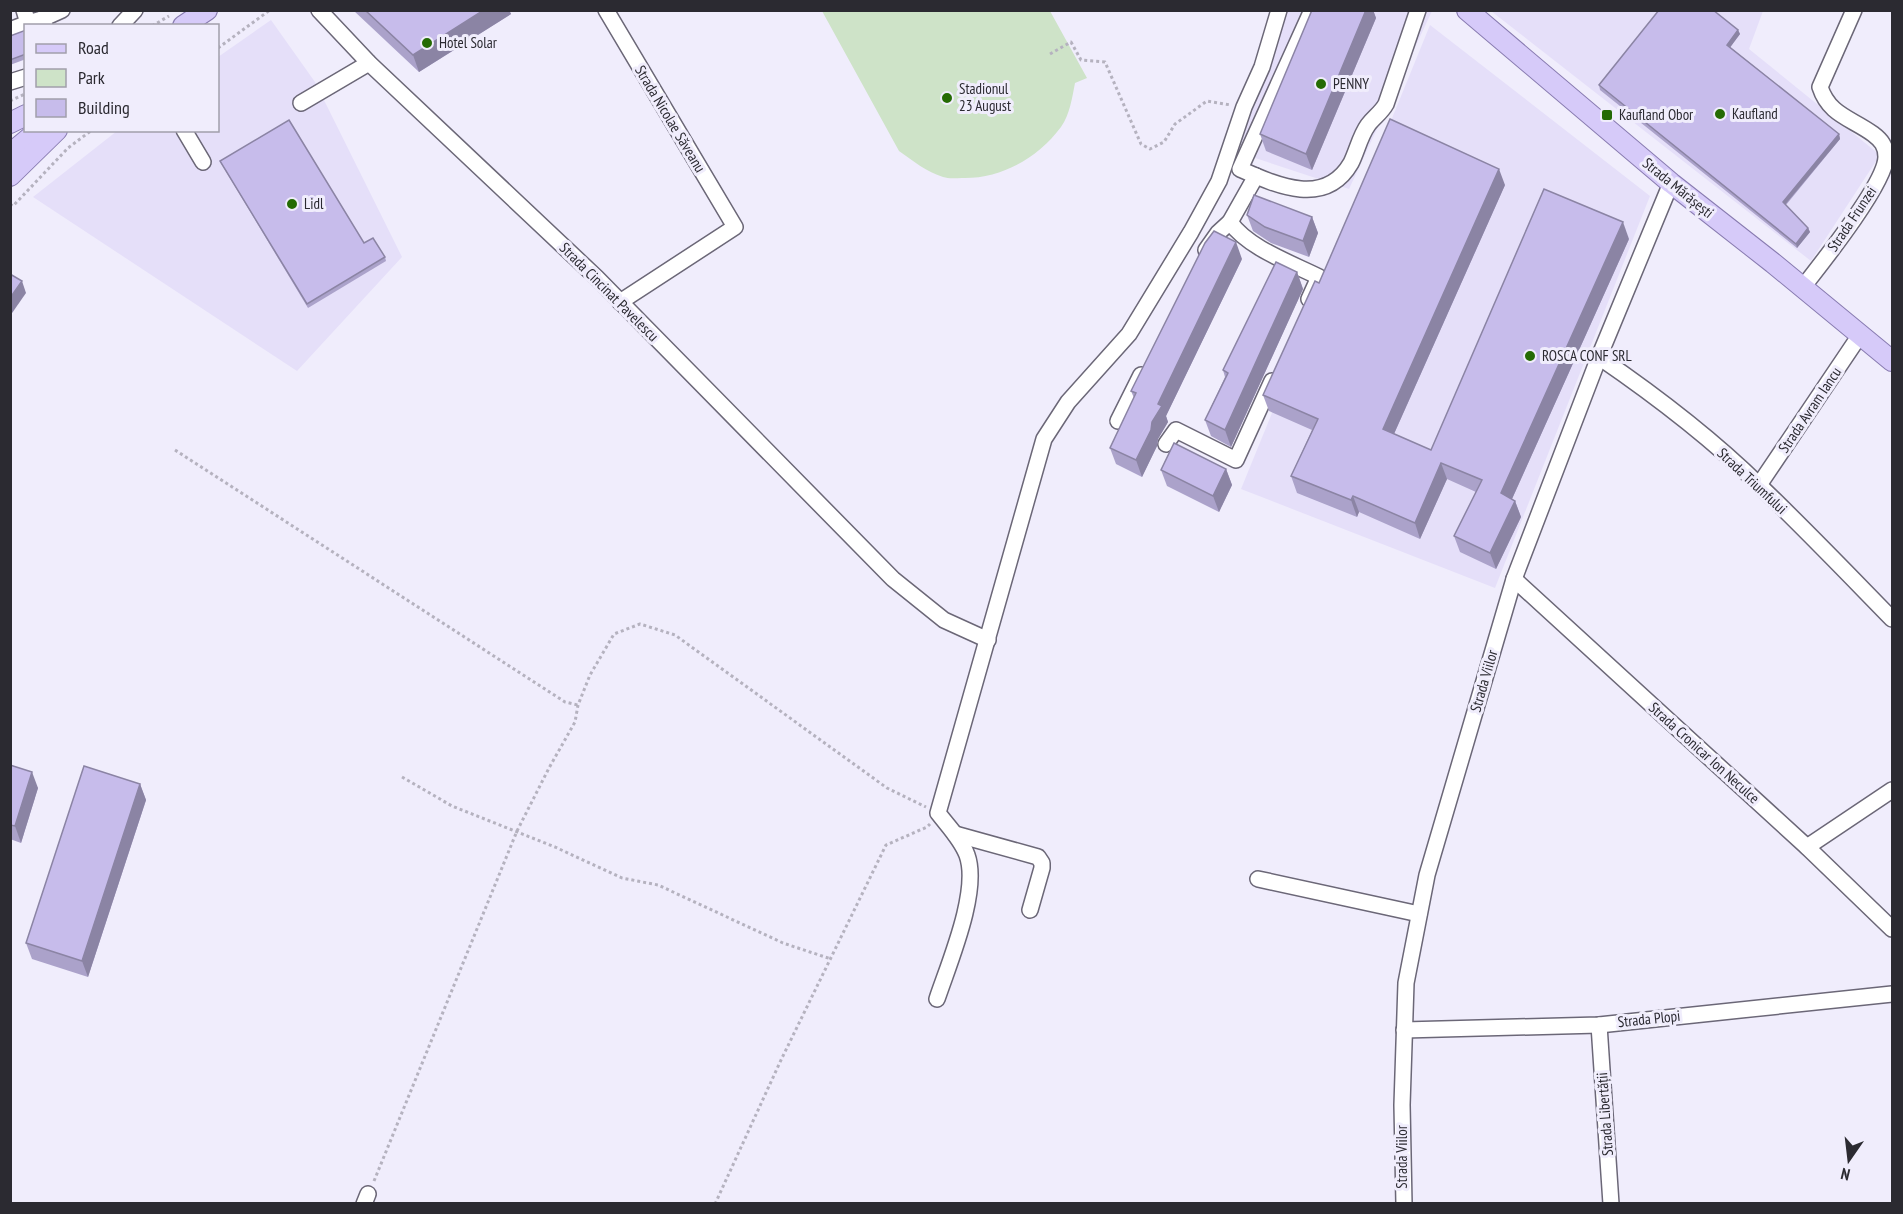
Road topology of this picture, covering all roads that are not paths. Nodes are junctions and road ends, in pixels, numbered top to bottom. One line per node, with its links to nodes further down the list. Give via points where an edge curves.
1 (62, 10): 10 (street)
2 (135, 10): 11 (street)
3 (319, 10): 13 (street, Strada Cincinat Pavelescu)
4 (606, 10): 29 (street, Strada Nicolae Săveanu, via 735,227)
5 (1279, 10): 22 (street, via 1262,67 1244,107)
6 (1312, 10): 22 (street)
7 (1418, 10): 24 (street, via 1386,104 1368,125 1350,165 1333,183 1298,190)
8 (1467, 10): 25 (main road, Strada Mărășești)
9 (1854, 10): 28 (street, Strada Frunzei, via 1820,87 1833,110 1884,144 1886,158 1881,175 1831,253)
10 (35, 19): 12 (street)
11 (122, 24)
12 (10, 30)
13 (369, 63): 14 (street); 29 (street, Strada Cincinat Pavelescu)
14 (301, 103)
15 (24, 116): 16 (main road)
16 (10, 123)
17 (37, 132): 20 (main road)
18 (55, 132): 23 (main road)
19 (185, 132): 21 (street)
20 (10, 154)
21 (203, 162)
22 (1232, 166): 24 (street); 41 (street, via 1219,181 1129,334 1068,402 1044,439)
23 (10, 176)
24 (1256, 176): 26 (street)
25 (1671, 183): 28 (main road, Strada Mărășești); 32 (street, Strada Viilor)
26 (1230, 222): 27 (street); 30 (street, via 1250,242 1319,277)
27 (1197, 265)
28 (1803, 287): 31 (main road, Strada Mărășești)
29 (620, 302): 41 (street, Strada Cincinat Pavelescu, via 893,579 944,620)
30 (1304, 310)
31 (1860, 334): 34 (main road, Strada Mărășești); 38 (street, Strada Avram Iancu)
32 (1599, 357): 38 (street, Strada Triumfului, via 1683,418); 39 (street, Strada Viilor)
33 (1150, 359): 36 (street)
34 (1893, 361)
35 (1280, 363): 37 (street, via 1236,460 1176,430)
36 (1118, 421)
37 (1167, 444)
38 (1759, 485): 40 (street, Strada Triumfului)
39 (1514, 579): 44 (street, Strada Cronicar Ion Neculce); 47 (street, Strada Viilor)
40 (1893, 619)
41 (988, 640): 43 (street, via 938,813)
42 (1893, 790): 44 (street)
43 (955, 834): 46 (street, via 1038,857 1042,867); 50 (street, via 967,855 968,902)
44 (1807, 847): 48 (street, Strada Cronicar Ion Neculce)
45 (1258, 879): 47 (street)
46 (1030, 910)
47 (1419, 914): 52 (street, Strada Viilor, via 1406,983)
48 (1893, 929)
49 (1893, 994): 51 (street, Strada Plopi)
50 (937, 999)
51 (1599, 1025): 52 (street, Strada Plopi); 54 (street, Strada Libertății)
52 (1404, 1030): 53 (street, Strada Viilor)
53 (1404, 1203)
54 (1611, 1203)

